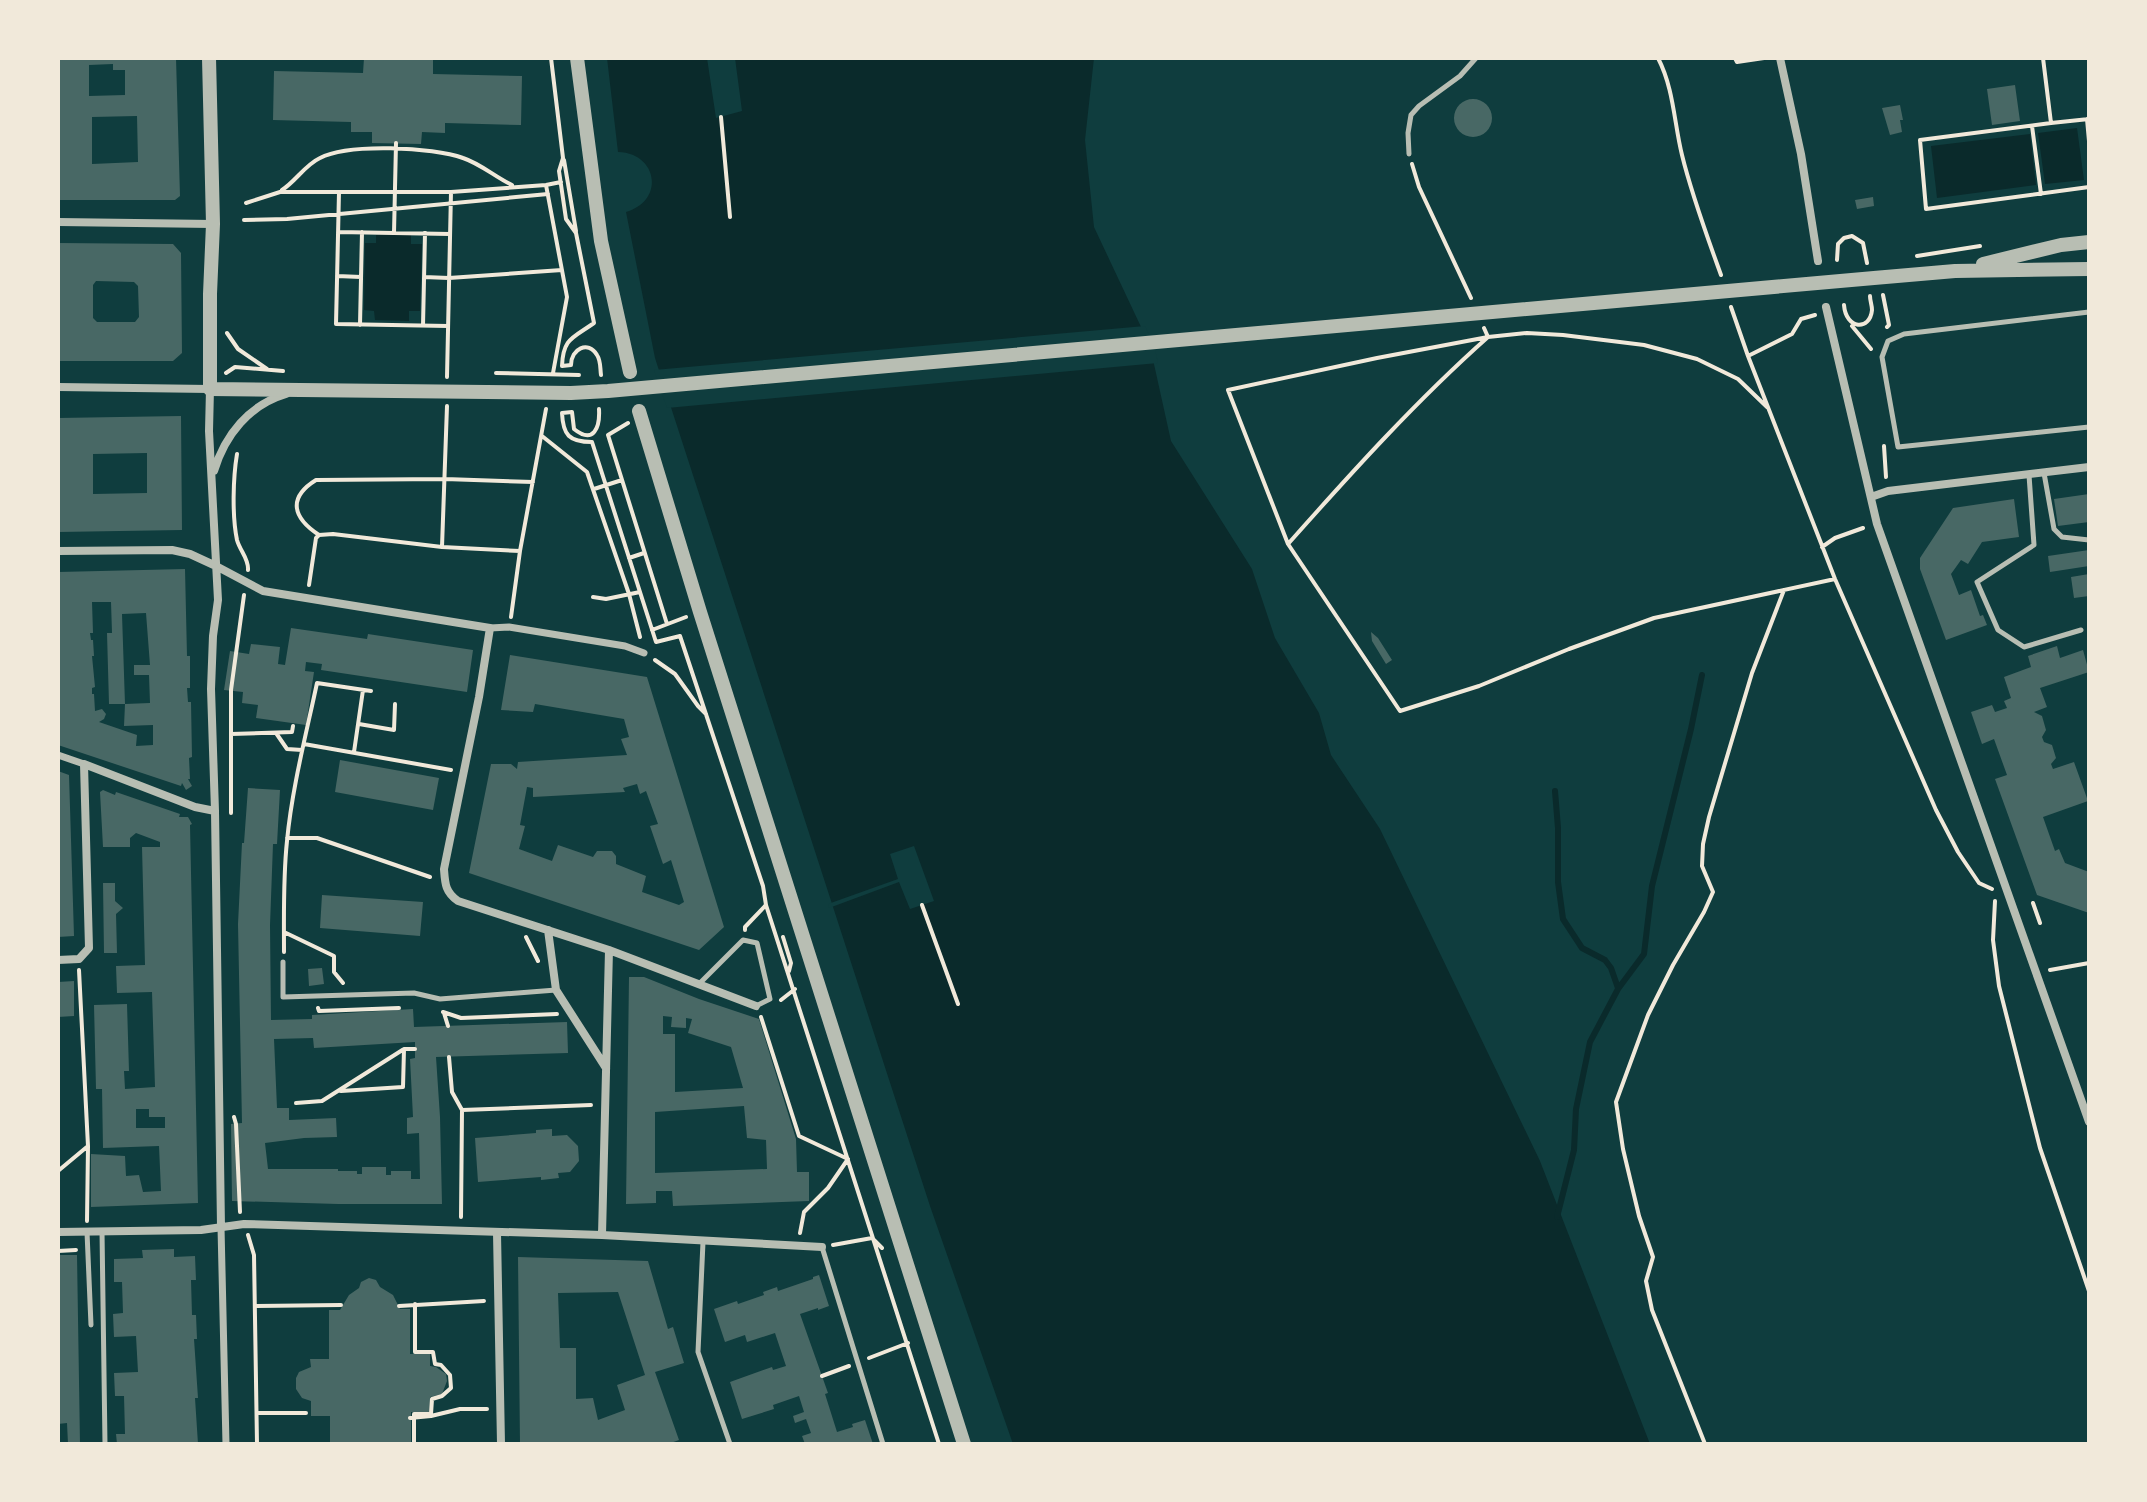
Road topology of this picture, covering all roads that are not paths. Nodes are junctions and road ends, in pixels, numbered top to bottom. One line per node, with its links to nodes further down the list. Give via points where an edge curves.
1 (209, 58): 7 (street)
2 (577, 58): 14 (street, via 601,241)
3 (1476, 58): 5 (lane, via 1411,115)
4 (1780, 58): 9 (street)
5 (1409, 154)
6 (58, 222): 7 (street)
7 (213, 224): 16 (street)
8 (2089, 242): 11 (street)
9 (1818, 261)
10 (2089, 269): 11 (street)
11 (1955, 271): 17 (street, via 1871,272 608,391)
12 (1826, 309): 24 (street)
13 (2089, 312): 19 (lane, via 1904,334 1888,341 1882,357 1898,447)
14 (630, 372)
15 (58, 387): 16 (street)
16 (210, 389): 17 (street); 23 (street)
17 (300, 390): 23 (street, via 275,397 236,427)
18 (640, 413): 57 (street)
19 (2089, 427)
20 (2089, 467): 21 (street)
21 (2044, 472): 22 (street); 25 (lane, via 2054,529 2062,537)
22 (2029, 474): 24 (street); 29 (lane, via 2034,545 1977,582 1998,630 2024,647)
23 (212, 475): 27 (street)
24 (1871, 497): 42 (street)
25 (2089, 540)
26 (58, 551): 27 (street, via 172,550)
27 (216, 566): 28 (street, via 263,591); 33 (street, via 211,689)
28 (490, 628): 30 (street, via 509,627); 34 (street, via 444,869 446,888 458,901)
29 (2081, 630)
30 (644, 653)
31 (58, 755): 32 (street)
32 (84, 764): 33 (street); 36 (street, via 89,948 79,959)
33 (215, 811): 43 (street)
34 (548, 930): 35 (street); 39 (street)
35 (609, 950): 38 (street); 41 (street)
36 (58, 960)
37 (283, 962): 39 (lane, via 283,997 414,993 440,999)
38 (698, 984): 40 (street); 40 (lane, via 743,940 757,943 770,999)
39 (556, 990): 41 (street)
40 (756, 1006)
41 (607, 1069): 48 (street)
42 (2089, 1122)
43 (221, 1227): 45 (street); 47 (street); 53 (street)
44 (87, 1231): 45 (street); 46 (street); 51 (lane)
45 (102, 1231): 52 (lane)
46 (58, 1232)
47 (497, 1233): 48 (street); 54 (street)
48 (602, 1235): 49 (street)
49 (703, 1242): 50 (street); 55 (lane, via 698,1352)
50 (822, 1247): 56 (lane)
51 (91, 1325)
52 (105, 1444)
53 (226, 1444)
54 (501, 1444)
55 (730, 1444)
56 (883, 1444)
57 (964, 1444)

